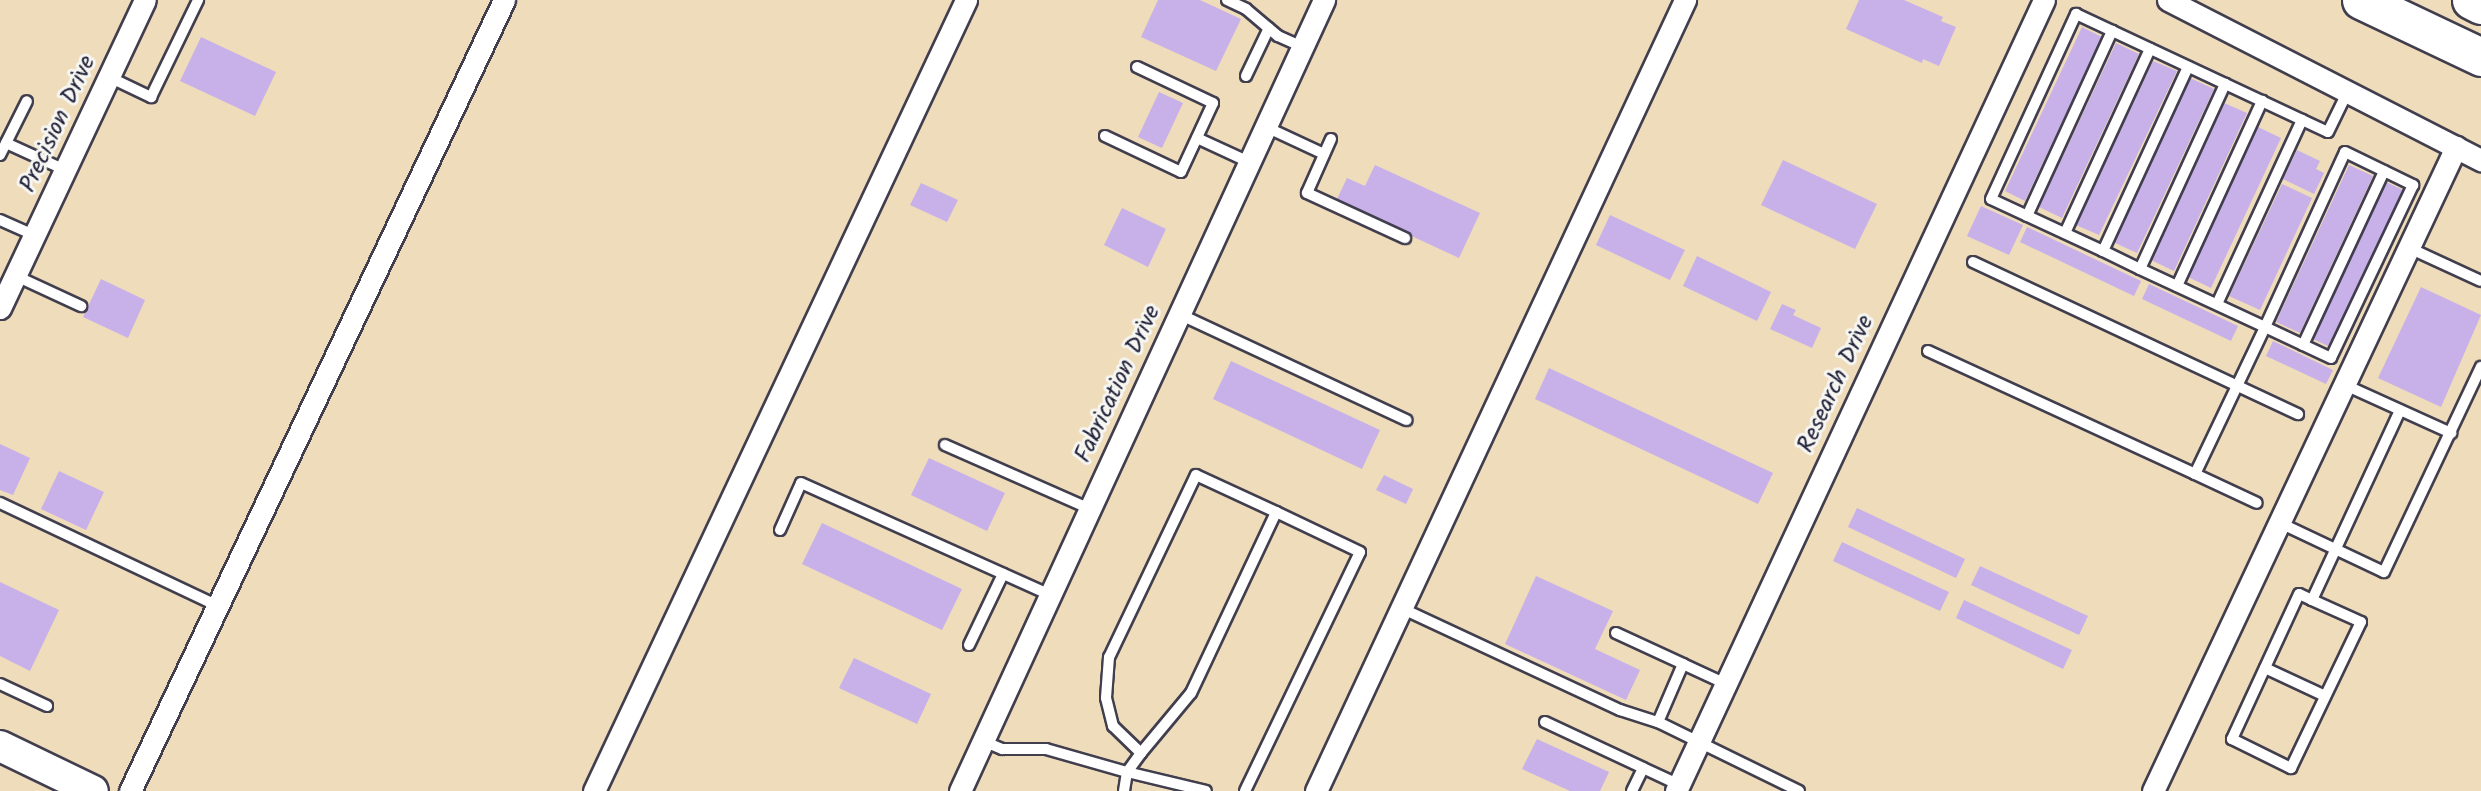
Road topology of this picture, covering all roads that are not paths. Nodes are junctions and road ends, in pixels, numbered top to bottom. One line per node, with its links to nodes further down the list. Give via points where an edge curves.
1 (145, 0): 21 (street, Precision Drive)
2 (198, 0): 21 (lane, via 151,97)
3 (504, 0): 77 (street)
4 (966, 0): 98 (street)
5 (1227, 0): 13 (lane)
6 (1324, 0): 15 (street, Fabrication Drive)
7 (1685, 0): 78 (street)
8 (2045, 0): 84 (street, Research Drive)
9 (2168, 0): 23 (street)
10 (2361, 0): 17 (highway)
11 (2471, 0): 12 (highway)
12 (2481, 5)
13 (1269, 28): 15 (lane); 20 (lane)
14 (2112, 32): 16 (lane); 39 (lane); 39 (lane, via 2076,14 1991,199)
15 (1303, 47): 27 (street, Fabrication Drive)
16 (2150, 49): 19 (lane); 41 (lane)
17 (2481, 57)
18 (1137, 67): 29 (lane, via 1213,103)
19 (2188, 67): 22 (lane); 45 (lane)
20 (1246, 75)
21 (109, 78): 37 (street, Precision Drive)
22 (2225, 84): 25 (lane); 47 (lane)
23 (2348, 91): 26 (lane, via 2328,132); 32 (street)
24 (27, 101): 31 (lane)
25 (2262, 101): 26 (lane); 50 (lane)
26 (2302, 120): 51 (lane)
27 (1266, 127): 33 (lane); 36 (street, Fabrication Drive)
28 (1105, 136): 29 (lane, via 1181,172)
29 (1197, 138): 36 (lane)
30 (1331, 139): 33 (lane)
31 (6, 143): 34 (lane); 37 (lane)
32 (2456, 147): 35 (street); 44 (street)
33 (1324, 154): 43 (lane, via 1307,192)
34 (0, 155)
35 (2481, 160)
36 (1249, 162): 54 (street, Fabrication Drive)
37 (65, 170): 42 (street, Precision Drive)
38 (2384, 171): 55 (lane, via 2345,152); 56 (lane); 56 (lane, via 2413,185 2331,358)
39 (2027, 216): 41 (lane)
40 (0, 219): 42 (lane)
41 (2065, 233): 45 (lane)
42 (34, 235): 48 (street, Precision Drive)
43 (1405, 238)
44 (2407, 247): 49 (lane); 59 (street)
45 (2103, 251): 47 (lane)
46 (1973, 262): 60 (lane)
47 (2140, 269): 50 (lane)
48 (16, 276): 52 (lane); 53 (street, Precision Drive)
49 (2481, 281)
50 (2177, 286): 51 (lane)
51 (2217, 304): 55 (lane)
52 (81, 306)
53 (0, 309)
54 (1180, 314): 63 (lane); 69 (street, Fabrication Drive)
55 (2265, 327): 56 (lane); 60 (lane)
56 (2303, 345)
57 (1928, 351): 66 (lane)
58 (2481, 367): 64 (lane)
59 (2343, 384): 61 (lane); 71 (street)
60 (2237, 385): 62 (lane); 66 (lane)
61 (2400, 410): 64 (lane); 73 (lane)
62 (2298, 414)
63 (1406, 420)
64 (2451, 433): 73 (lane, via 2384,572)
65 (945, 445): 69 (lane)
66 (2195, 474): 68 (lane)
67 (0, 503): 77 (lane)
68 (2257, 503)
69 (1090, 509): 75 (street, Fabrication Drive)
70 (1276, 512): 92 (lane, via 1191,693); 92 (lane, via 1196,475 1109,657 1106,698 1113,726); 102 (lane, via 1360,552)
71 (2278, 522): 73 (lane); 106 (street)
72 (780, 530): 74 (lane, via 801,483)
73 (2335, 549): 76 (lane)
74 (1003, 574): 75 (lane); 80 (lane)
75 (1050, 596): 89 (street, Fabrication Drive)
76 (2312, 600): 82 (lane, via 2299,594); 85 (lane, via 2361,622)
77 (218, 606): 97 (street)
78 (1401, 608): 88 (lane, via 1620,710); 103 (street)
79 (1616, 633): 81 (lane)
80 (970, 645)
81 (1684, 664): 84 (lane); 88 (lane)
82 (2265, 668): 85 (lane); 85 (lane, via 2232,739 2291,768)
83 (0, 684): 86 (lane)
84 (1726, 684): 90 (street, Research Drive)
85 (2325, 695)
86 (47, 706)
87 (1545, 722): 93 (lane)
88 (1658, 722): 90 (lane)
89 (983, 741): 94 (lane, via 1002,749 1046,749); 99 (street, Fabrication Drive)
90 (1699, 742): 95 (street, Research Drive); 105 (lane)
91 (0, 746): 96 (street)
92 (1141, 753): 94 (lane)
93 (1643, 768): 95 (lane); 104 (lane)
94 (1127, 772): 100 (lane); 101 (lane)
95 (1678, 788)
96 (84, 789)
97 (130, 791)
98 (594, 791)
99 (960, 791)
100 (1124, 791)
101 (1206, 791)
102 (1245, 791)
103 (1316, 791)
104 (1632, 791)
105 (1799, 791)
106 (2153, 791)

